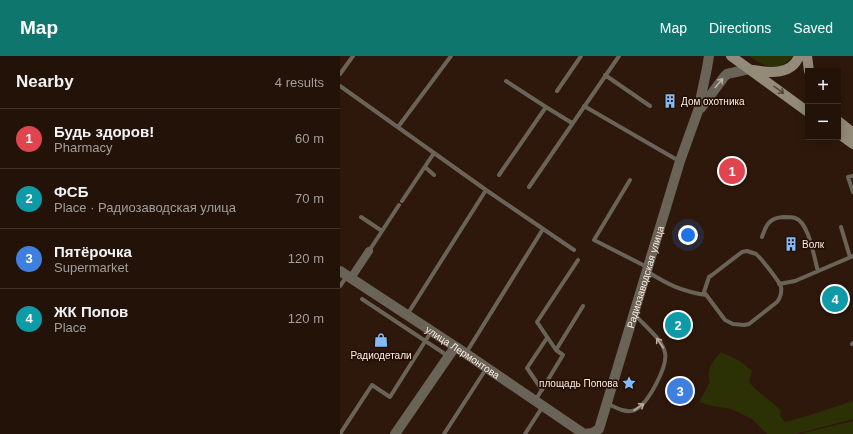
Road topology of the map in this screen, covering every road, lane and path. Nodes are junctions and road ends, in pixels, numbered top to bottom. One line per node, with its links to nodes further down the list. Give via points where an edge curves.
1 (353, 56): 11 (lane)
2 (451, 56): 23 (lane)
3 (580, 56): 15 (lane)
4 (619, 56): 12 (lane)
5 (709, 56): 20 (street)
6 (731, 56): 10 (main road)
7 (799, 56): 10 (main road, via 787,70 771,73)
8 (807, 56): 9 (main road)
9 (809, 68)
10 (749, 69): 19 (main road, one-way to 19); 20 (street, one-way to 10, via 727,74)
11 (340, 74)
12 (605, 75): 16 (lane); 17 (lane)
13 (506, 81): 18 (lane)
14 (340, 86): 23 (lane)
15 (556, 91)
16 (584, 106): 21 (lane); 28 (lane)
17 (650, 106)
18 (546, 107): 21 (lane); 31 (lane)
19 (805, 110)
20 (698, 111): 28 (street, Радиозаводская улица)
21 (572, 123): 34 (lane)
22 (841, 123): 24 (main road)
23 (398, 127): 27 (lane)
24 (853, 133)
25 (841, 135): 26 (main road)
26 (853, 144)
27 (434, 153): 29 (lane); 35 (lane)
28 (680, 161): 46 (street, Радиозаводская улица)
29 (425, 167): 30 (lane); 40 (lane)
30 (434, 175)
31 (499, 175)
32 (853, 176): 36 (lane, via 848,178)
33 (630, 180): 46 (lane, via 594,240)
34 (529, 187)
35 (486, 190): 39 (lane); 55 (lane)
36 (853, 192)
37 (361, 217): 40 (lane)
38 (841, 228): 44 (lane)
39 (544, 229): 42 (lane); 61 (lane)
40 (382, 231): 43 (lane)
41 (762, 237): 47 (lane, via 766,225 774,219 795,218 802,222)
42 (574, 250)
43 (369, 251): 48 (street)
44 (852, 257): 47 (lane)
45 (578, 260): 57 (lane, via 537,322)
46 (646, 268): 51 (lane, via 668,285); 54 (street, Радиозаводская улица)
47 (818, 271): 49 (lane, via 795,281)
48 (346, 275): 50 (lane); 55 (street, улица Лермонтова)
49 (780, 284): 51 (lane, via 756,255 744,252 709,277 705,288); 51 (lane, via 780,300 749,324 744,325 724,320)
50 (340, 286)
51 (706, 295)
52 (362, 298): 58 (lane)
53 (584, 306): 60 (lane)
54 (634, 313): 65 (street, Радиозаводская улица); 65 (lane, one-way to 54, via 627,411 635,410 648,399 665,365 666,354 663,347)
55 (407, 315): 56 (street, улица Лермонтова)
56 (432, 331): 58 (lane); 59 (street, улица Лермонтова)
57 (547, 338): 60 (lane); 64 (lane, via 527,368)
58 (426, 341): 62 (lane); 67 (lane, via 390,397 372,385)
59 (455, 347): 61 (street, улица Лермонтова); 62 (street)
60 (556, 350): 64 (lane, via 563,355)
61 (466, 353): 63 (street, улица Лермонтова)
62 (448, 356): 68 (street)
63 (486, 368): 66 (street, улица Лермонтова); 69 (lane)
64 (542, 390): 66 (lane)
65 (606, 403): 71 (street, Радиозаводская улица, via 598,429)
66 (539, 404): 70 (lane); 71 (street, улица Лермонтова)
67 (340, 434)
68 (395, 434)
69 (444, 434)
70 (525, 434)
71 (584, 434)

